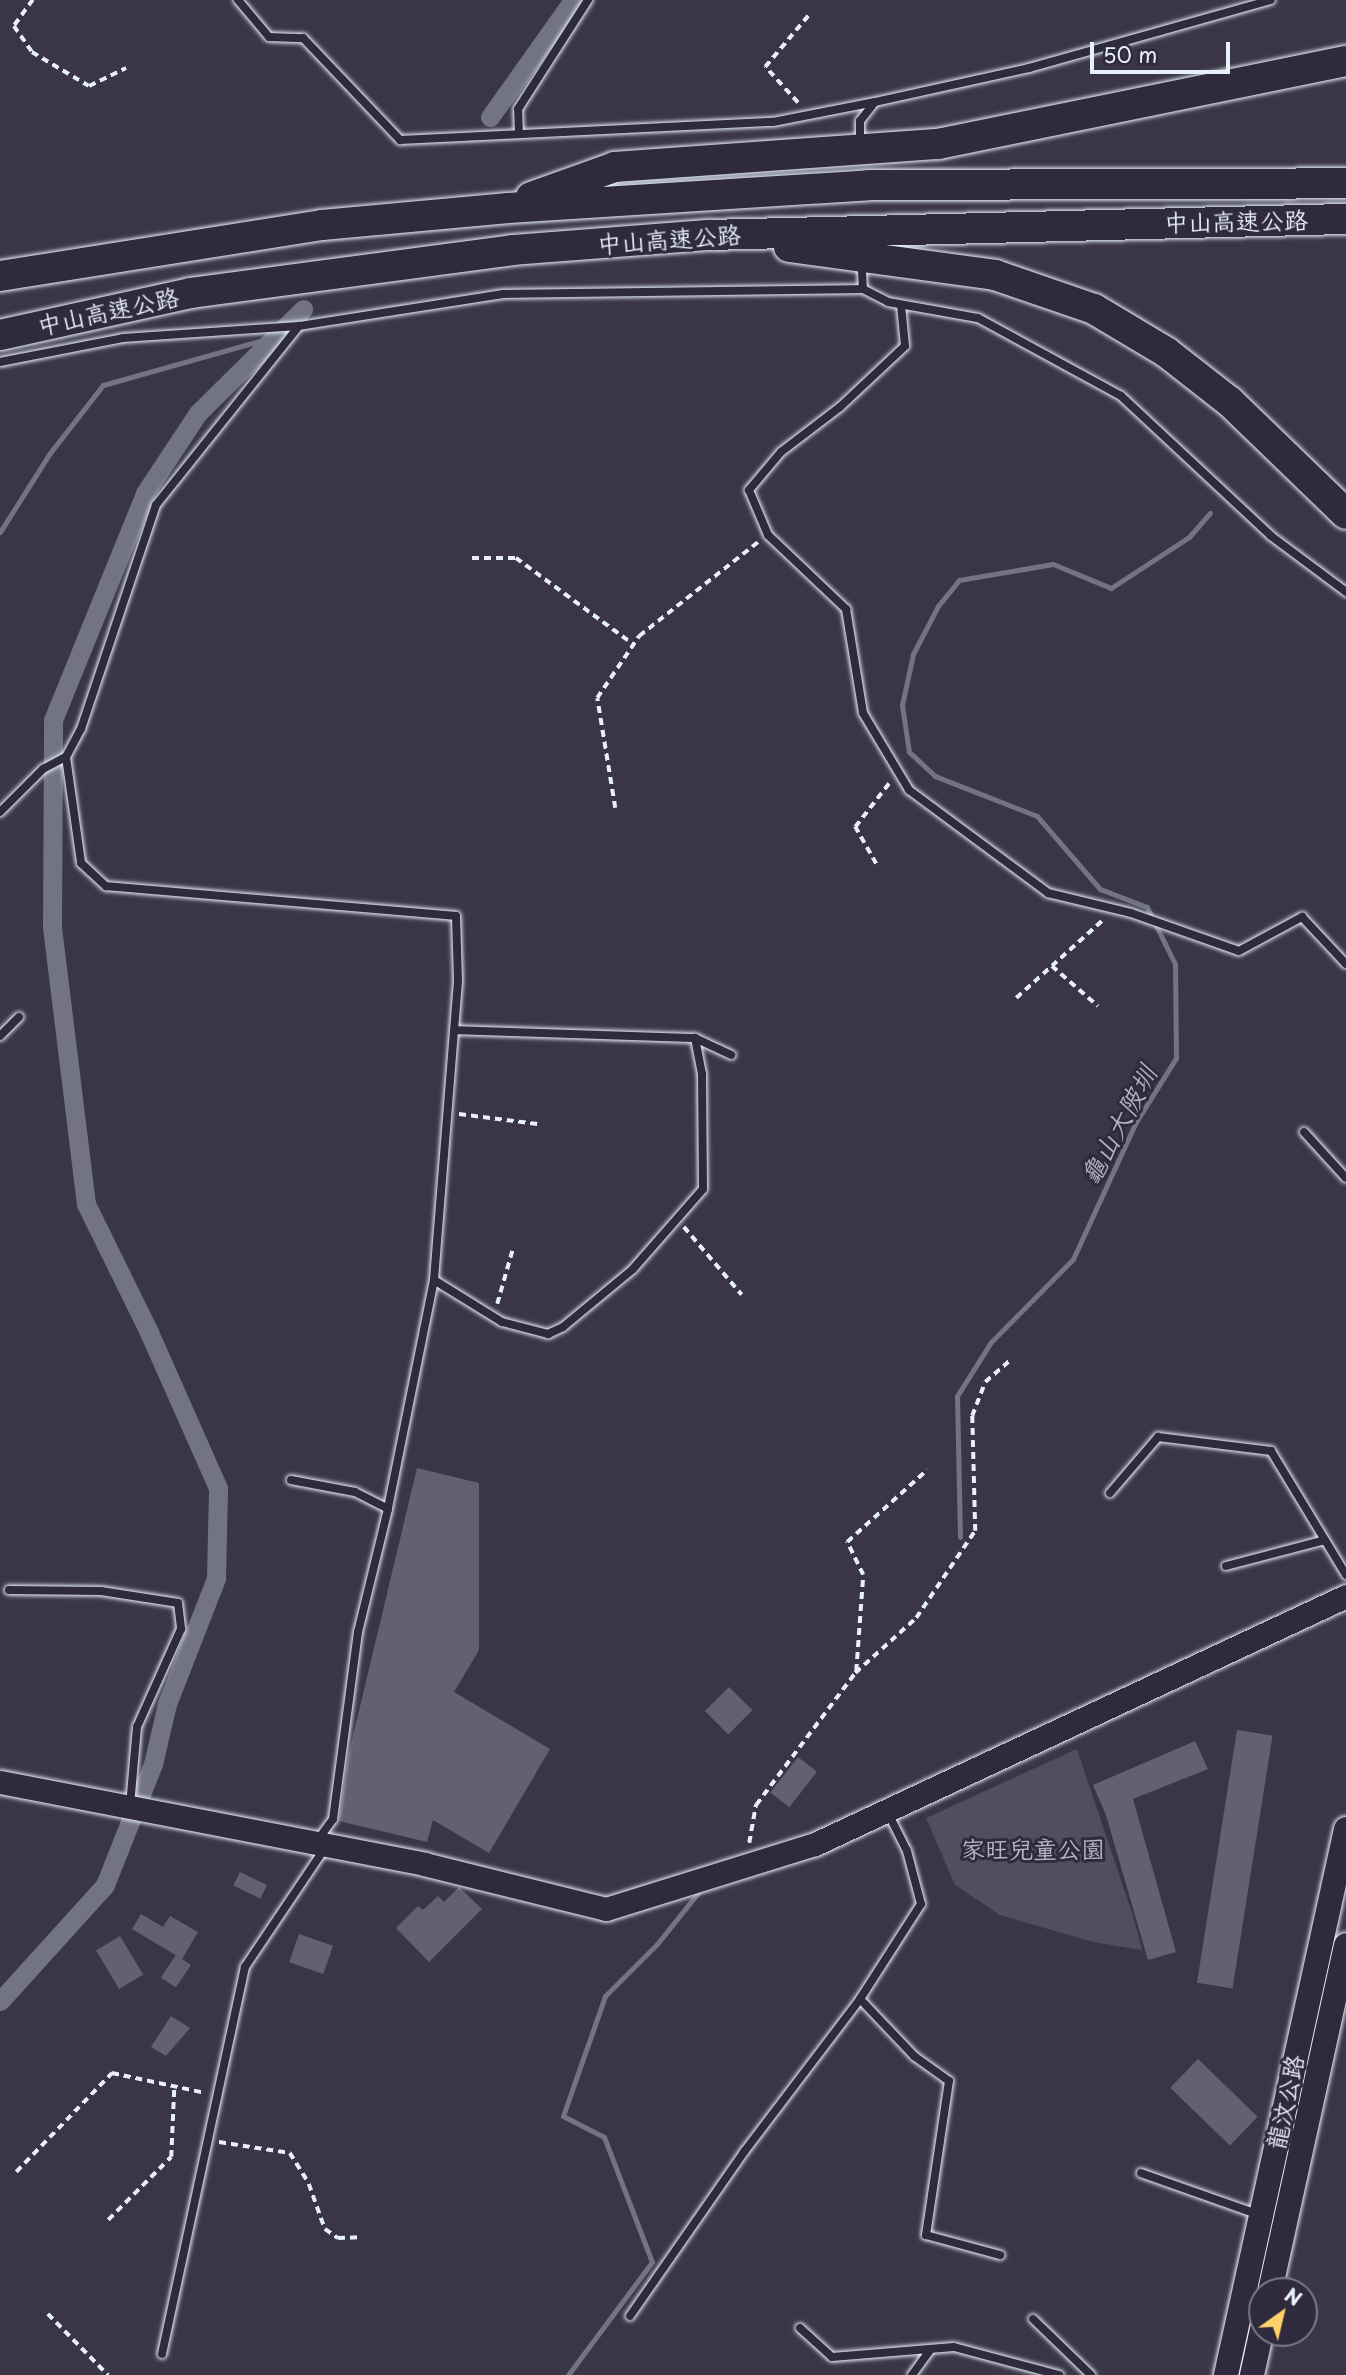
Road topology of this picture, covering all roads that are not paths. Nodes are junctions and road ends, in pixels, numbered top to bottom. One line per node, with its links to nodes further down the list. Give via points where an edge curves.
1 (239, 0): 6 (lane, via 269,37 303,38 400,140)
2 (587, 0): 6 (lane, via 518,108)
3 (1271, 0): 5 (lane, via 1029,68)
4 (1346, 61): 9 (highway, via 939,144 615,167)
5 (875, 102): 6 (lane, via 773,121); 7 (lane, via 860,121)
6 (519, 134)
7 (860, 138)
8 (1346, 183): 9 (highway, 中山高速公路, via 869,185)
9 (497, 209): 13 (highway, 中山高速公路, via 322,225)
10 (1346, 219): 11 (highway, 中山高速公路)
11 (685, 236): 17 (highway, 中山高速公路, via 513,250 191,293); 19 (highway, via 995,275 1094,309 1166,352 1230,402)
12 (862, 271): 14 (lane)
13 (0, 276)
14 (863, 289): 15 (lane); 16 (lane, via 503,294)
15 (901, 305): 20 (lane, via 978,318 1121,396 1271,536); 23 (lane, via 905,346 841,407 781,452 749,489 768,535 846,609 863,713 909,790 1048,893 1144,917 1239,951 1302,917)
16 (298, 326): 18 (lane, via 123,338); 21 (lane, via 156,505 81,729)
17 (0, 335)
18 (0, 362)
19 (1346, 514)
20 (1346, 592)
21 (66, 757): 22 (lane, via 43,769); 25 (lane, via 81,863 106,886 456,916)
22 (0, 812)
23 (1346, 964)
24 (19, 1017): 26 (lane)
25 (455, 1030): 27 (lane); 31 (lane)
26 (0, 1036)
27 (695, 1038): 28 (lane); 31 (lane, via 702,1074 703,1189 633,1269 564,1327 548,1334 493,1317)
28 (731, 1055)
29 (1304, 1132): 30 (lane)
30 (1346, 1178)
31 (434, 1280): 34 (lane)
32 (291, 1480): 34 (lane, via 355,1492)
33 (1110, 1493): 35 (lane, via 1158,1437 1270,1451)
34 (388, 1508): 44 (lane, via 358,1632 333,1819)
35 (1325, 1540): 36 (lane); 37 (lane)
36 (1226, 1566)
37 (1346, 1575)
38 (9, 1590): 41 (lane, via 101,1591 178,1603 181,1629 137,1727)
39 (1346, 1596): 42 (street)
40 (0, 1782): 41 (street)
41 (136, 1810): 44 (street)
42 (887, 1810): 44 (street, via 814,1844 606,1909); 46 (lane, via 907,1851 921,1904)
43 (1346, 1829): 47 (main road, 龍汶公路)
44 (321, 1844): 58 (lane, via 245,1967)
45 (1346, 1945): 48 (main road, 龍汶公路)
46 (860, 1999): 51 (lane, via 914,2056 949,2081 926,2235); 53 (lane, via 744,2151)
47 (1287, 2089): 48 (main road); 50 (main road, 龍汶公路)
48 (1311, 2097): 52 (main road, 龍汶公路)
49 (1141, 2174): 50 (lane)
50 (1261, 2215): 62 (main road, 龍汶公路)
51 (1000, 2255)
52 (1273, 2277)
53 (630, 2316)
54 (1032, 2319): 61 (lane)
55 (800, 2328): 57 (lane, via 832,2357)
56 (1258, 2347): 63 (main road)
57 (931, 2348): 59 (lane); 60 (lane, via 954,2347)
58 (162, 2354)
59 (912, 2375)
60 (1059, 2375)
61 (1091, 2375)
62 (1226, 2375)
63 (1252, 2375)

